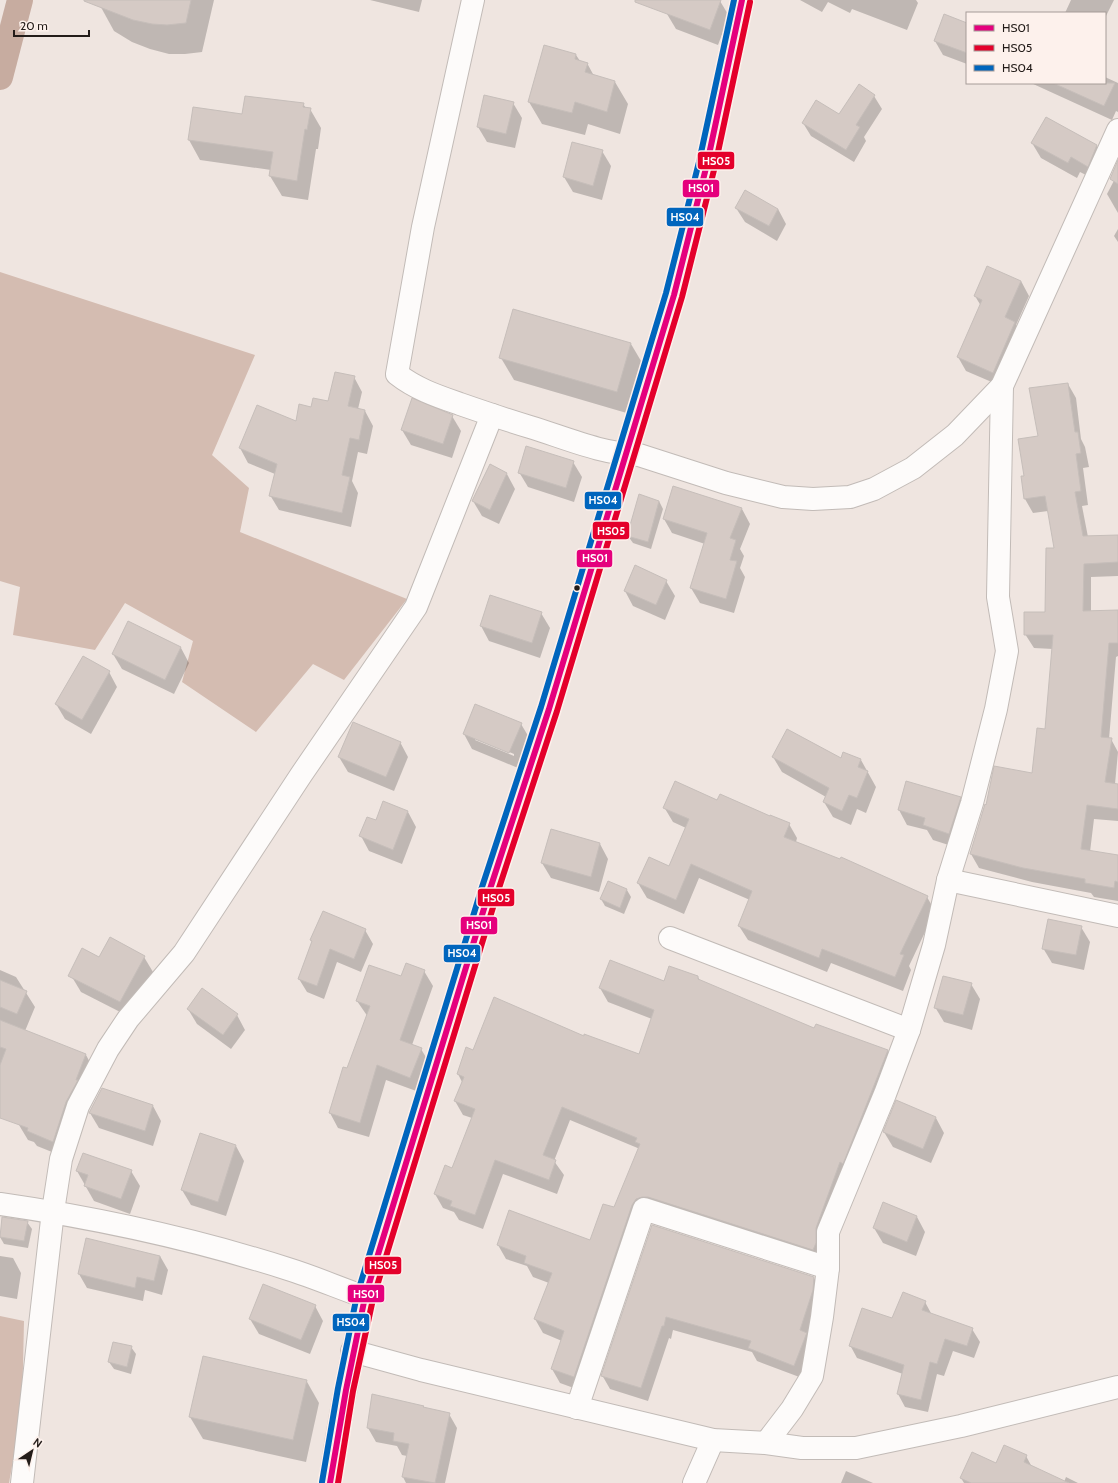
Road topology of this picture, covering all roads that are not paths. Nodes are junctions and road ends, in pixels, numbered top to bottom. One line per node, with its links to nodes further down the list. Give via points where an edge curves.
1 (473, 0): 5 (street, via 423,227 397,374 425,392)
2 (742, 0): 6 (street, via 707,164 676,287)
3 (1118, 130): 4 (street)
4 (1002, 386): 6 (street, via 955,435 913,468 874,489 850,496 813,499 783,497 726,483 640,455); 7 (street, via 998,597 1007,652 996,709 972,803)
5 (492, 415): 6 (street, via 601,450); 12 (street, via 416,607 184,953 128,1018 108,1049 78,1106 61,1158)
6 (625, 454): 14 (street, via 549,709 488,897)
7 (948, 880): 8 (street); 10 (street, via 934,945)
8 (1118, 916)
9 (670, 938): 10 (street)
10 (909, 1030): 13 (street, via 828,1232)
11 (0, 1204): 12 (street)
12 (53, 1212): 14 (street, via 184,1239 288,1269); 20 (street)
13 (828, 1268): 17 (street, via 644,1209); 19 (street, via 812,1376 792,1409)
14 (365, 1297): 15 (street)
15 (352, 1351): 17 (street); 21 (street)
16 (1118, 1387): 19 (street, via 960,1426 856,1448 802,1448)
17 (577, 1408): 18 (street)
18 (713, 1440): 19 (street); 22 (street)
19 (766, 1443)
20 (22, 1483)
21 (330, 1483)
22 (694, 1483)

